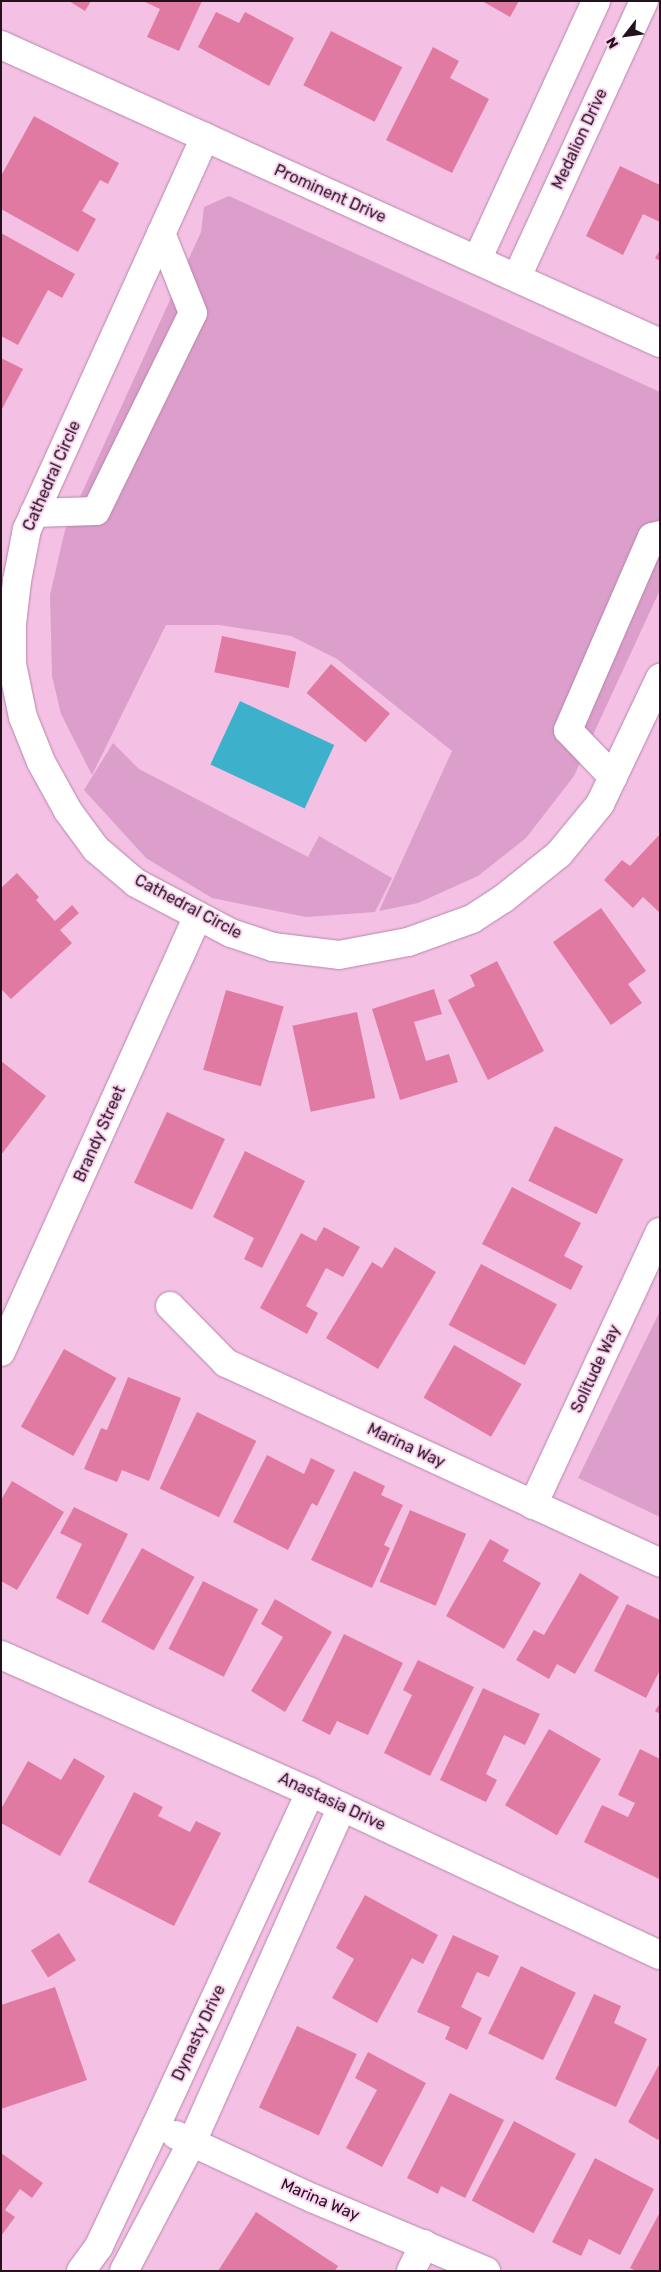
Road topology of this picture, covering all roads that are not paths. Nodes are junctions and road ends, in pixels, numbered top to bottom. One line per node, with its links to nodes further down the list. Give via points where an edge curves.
1 (596, 1): 6 (street)
2 (644, 1): 7 (street, Medalion Drive)
3 (1, 45): 4 (street, Prominent Drive)
4 (205, 137): 5 (street, Cathedral Circle); 6 (street, Prominent Drive)
5 (162, 233): 9 (street, Cathedral Circle); 9 (street, via 193,313 96,511)
6 (477, 260): 7 (street, Prominent Drive)
7 (517, 277): 8 (street, Prominent Drive)
8 (660, 343)
9 (34, 513): 13 (street, Cathedral Circle, via 27,529 17,581 12,664 23,717 41,762 68,811 96,849 136,883)
10 (660, 536): 12 (street, via 652,536 568,730)
11 (660, 678): 12 (street, Cathedral Circle)
12 (613, 777): 13 (street, Cathedral Circle, via 600,804 559,854 503,899 472,919 408,942 339,955 273,947 231,934)
13 (198, 916): 16 (street, Brandy Street)
14 (660, 1232): 17 (street, Solitude Way)
15 (170, 1306): 17 (street, Marina Way, via 226,1362)
16 (1, 1352)
17 (533, 1505): 18 (street, Marina Way)
18 (660, 1563)
19 (1, 1655): 20 (street, Anastasia Drive)
20 (310, 1792): 21 (street, Anastasia Drive); 23 (street, Dynasty Drive)
21 (342, 1807): 22 (street, Anastasia Drive); 24 (street)
22 (660, 1955)
23 (156, 2126): 24 (street, Marina Way); 26 (street, Dynasty Drive, via 99,2246)
24 (192, 2142): 25 (street, Marina Way, via 312,2198); 27 (street)
25 (424, 2244): 28 (street); 29 (street, Marina Way)
26 (81, 2271)
27 (124, 2271)
28 (411, 2271)
29 (486, 2271)

